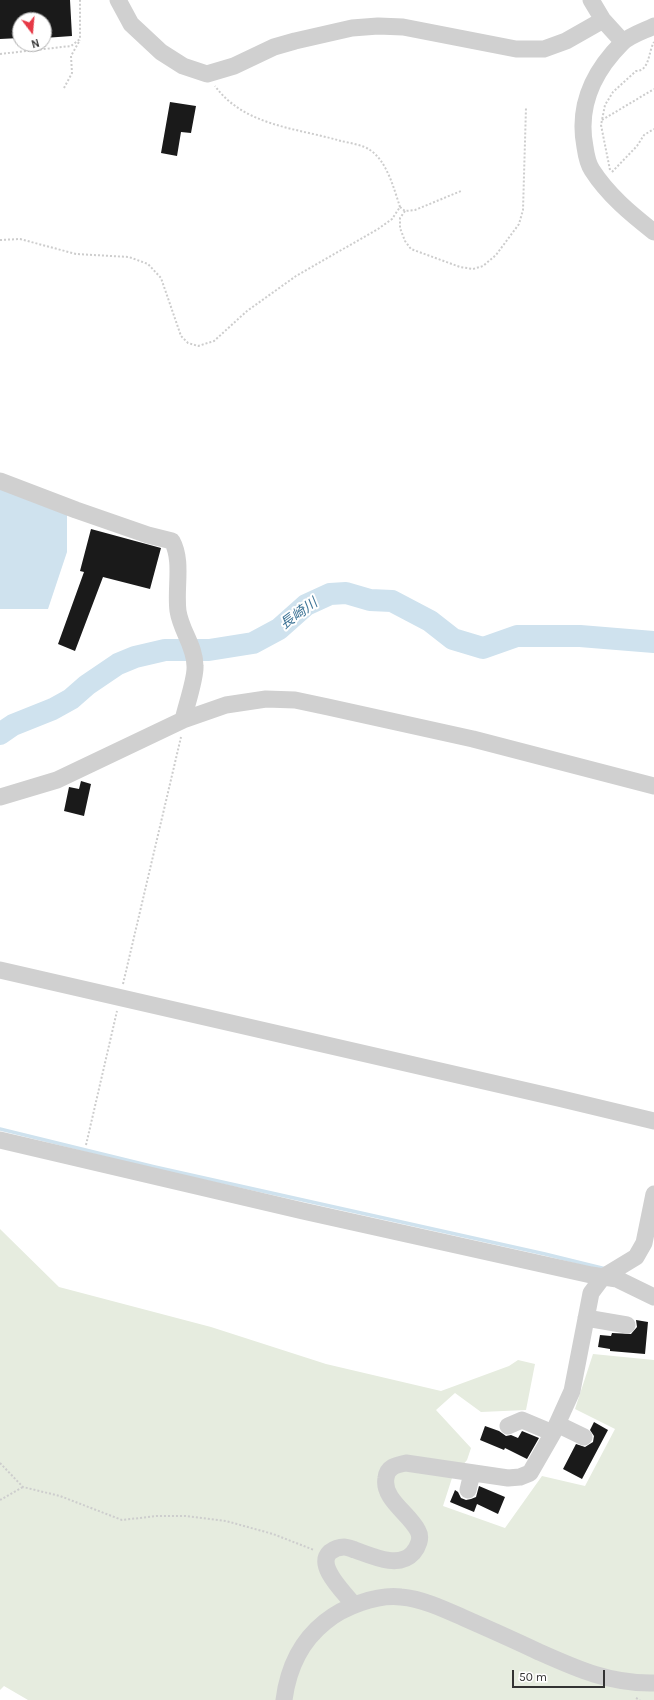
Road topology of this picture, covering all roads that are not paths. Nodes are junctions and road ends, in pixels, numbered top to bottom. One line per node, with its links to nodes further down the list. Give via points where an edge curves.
1 (118, 0): 3 (street, via 131,24 161,52 183,66 207,74 295,41 352,28 403,27 516,49 544,49 566,41)
2 (591, 0): 3 (street)
3 (603, 20): 5 (street)
4 (654, 26): 5 (street)
5 (623, 42): 6 (street, via 602,68 587,94 582,116 582,136 591,169 626,209)
6 (654, 232)
7 (0, 481): 8 (street, via 76,510 172,541 176,554 179,615 196,666)
8 (183, 720): 9 (street, via 226,705 266,698 296,700 472,739); 10 (street, via 57,780)
9 (654, 786)
10 (0, 797)
11 (0, 970): 12 (street)
12 (654, 1121)
13 (0, 1140): 15 (street, via 295,1210)
14 (654, 1194): 15 (street, via 644,1243 636,1257)
15 (610, 1273): 16 (street); 17 (street, via 591,1293)
16 (654, 1297)
17 (586, 1318): 18 (street); 20 (street, via 572,1391)
18 (627, 1325)
19 (508, 1426): 20 (street, via 522,1420)
20 (555, 1428): 21 (street); 22 (street, via 530,1473 520,1478 508,1478)
21 (584, 1437)
22 (472, 1473): 23 (street); 24 (street, via 406,1464 394,1466 387,1472 385,1483 390,1496 419,1532 419,1545 412,1555 399,1561 384,1560 345,1547 333,1549 326,1556 325,1565)
23 (468, 1490)
24 (354, 1605): 25 (street, via 386,1597 414,1599 439,1607 585,1672 616,1680); 26 (street, via 331,1617 313,1632 295,1658 286,1683)
25 (654, 1683)
26 (284, 1700)

